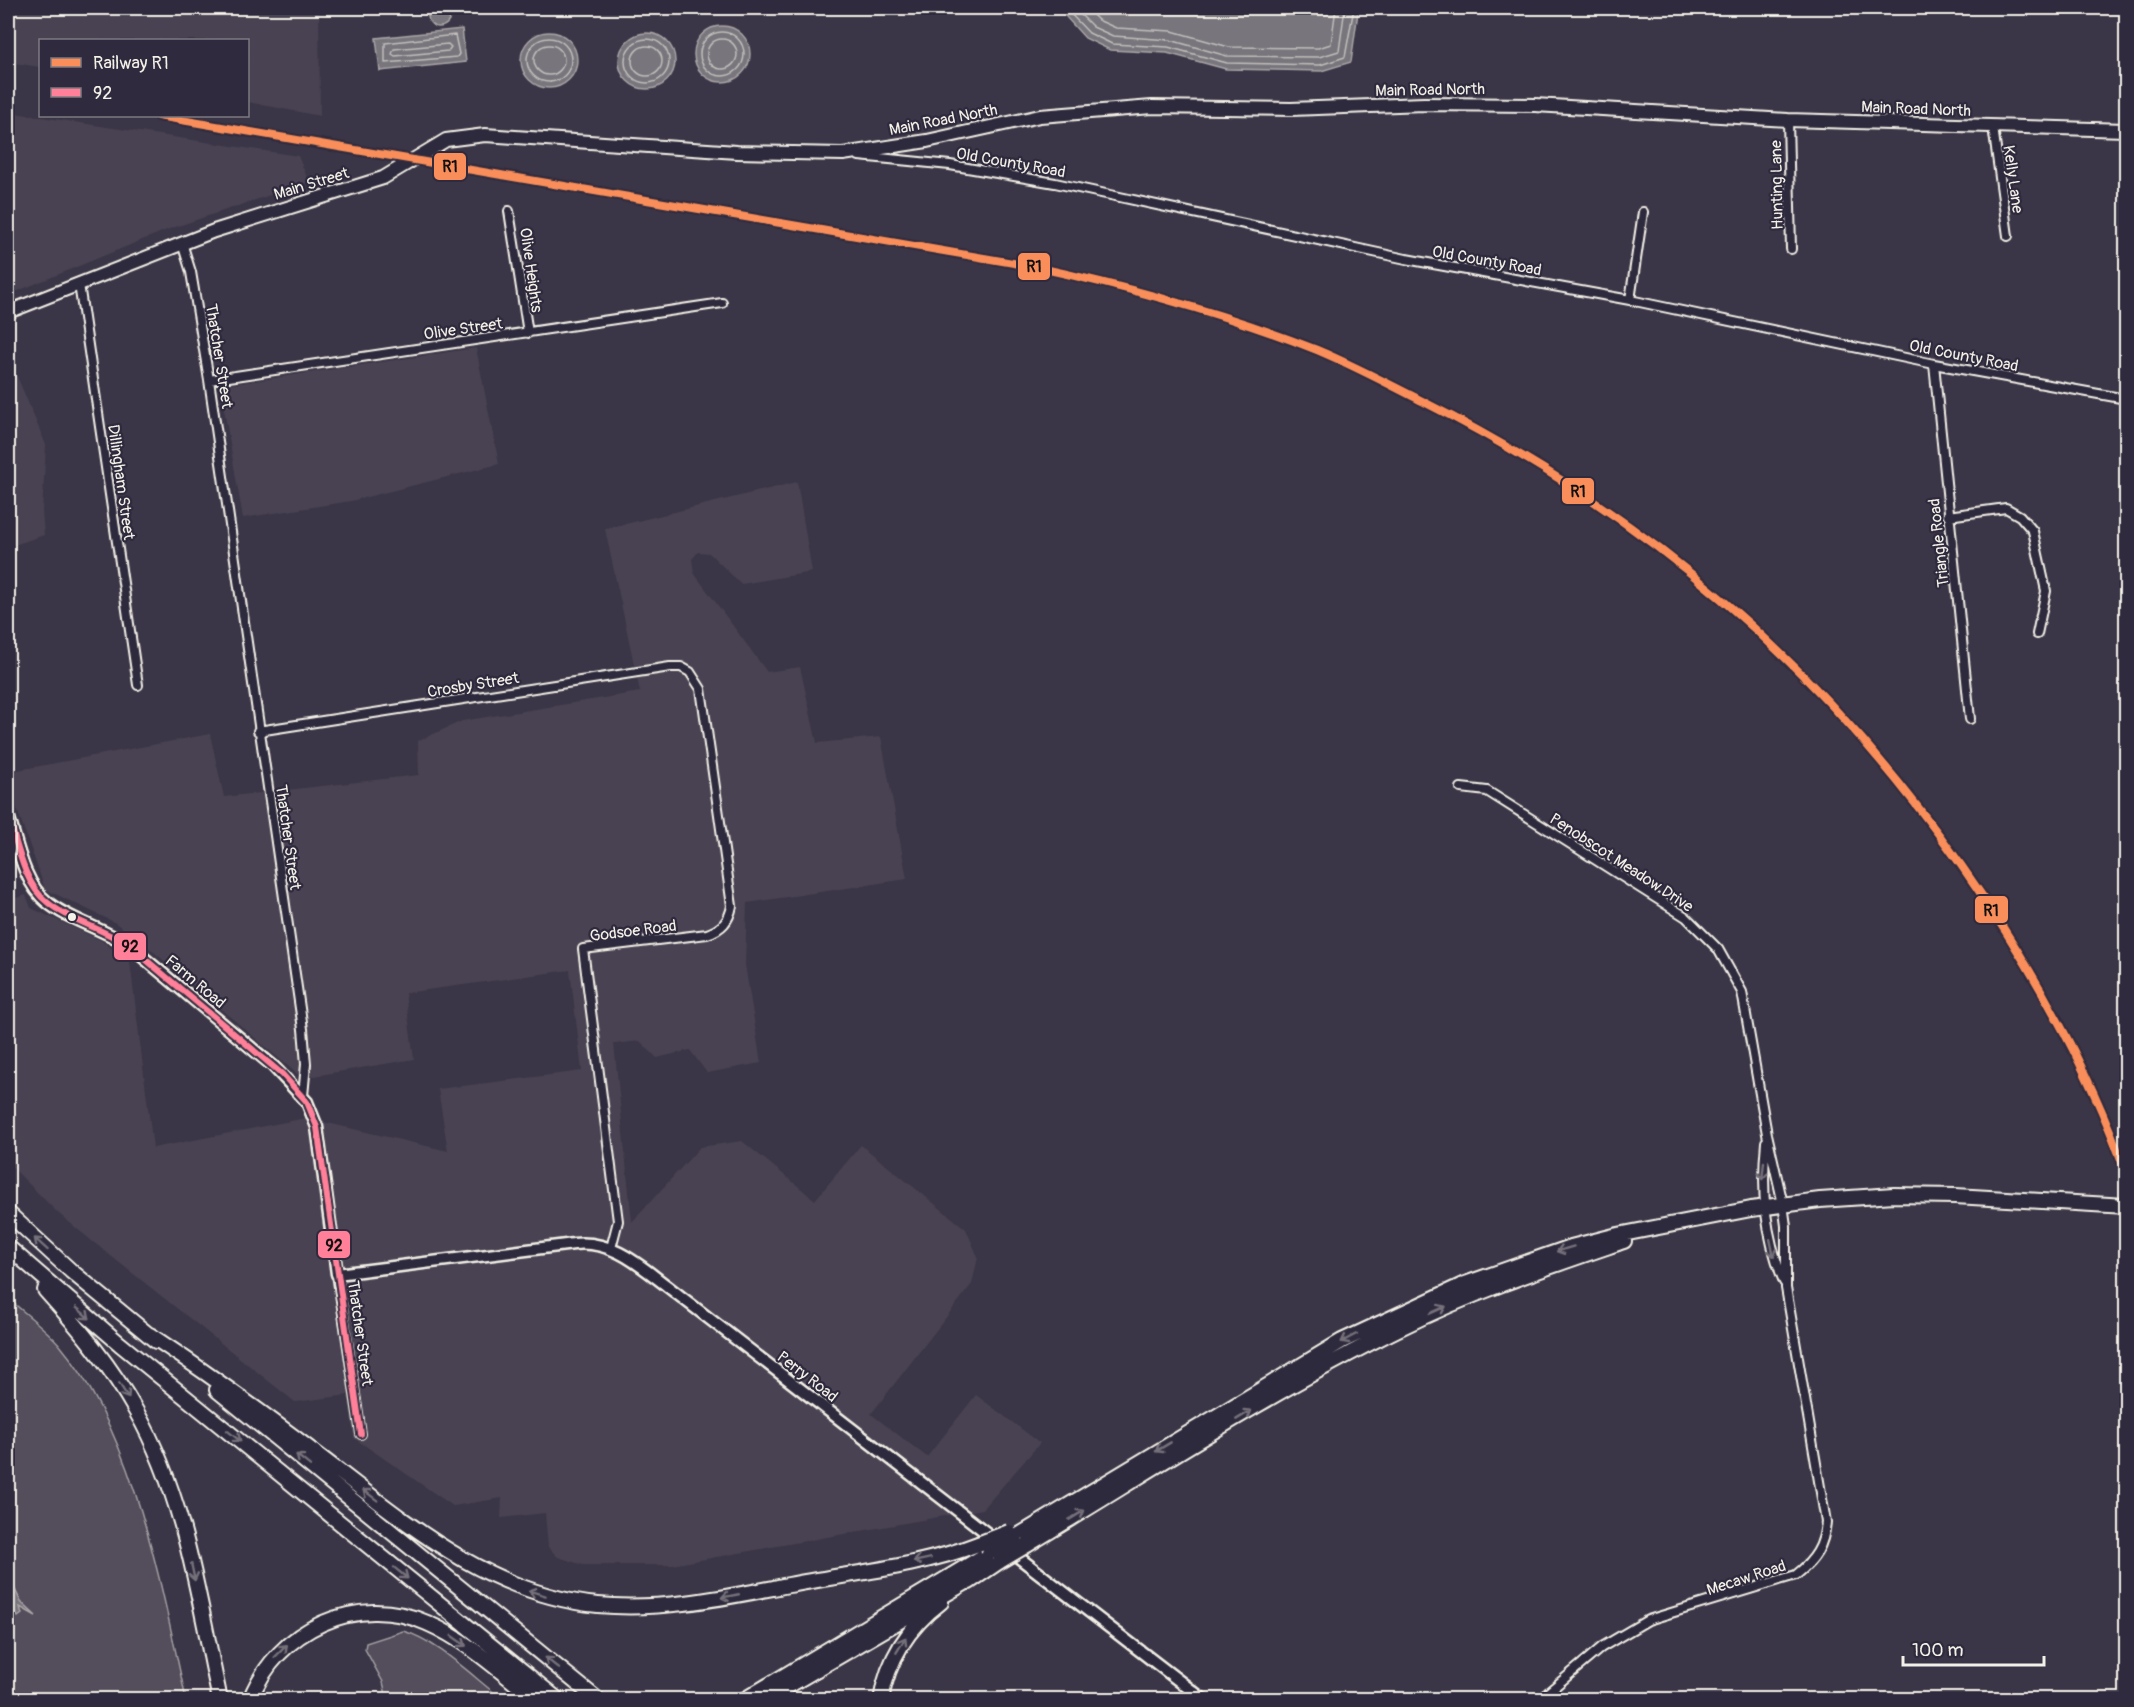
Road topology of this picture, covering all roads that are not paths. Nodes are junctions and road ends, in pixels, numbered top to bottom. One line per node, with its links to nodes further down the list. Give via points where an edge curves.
1 (1788, 120): 2 (main road, Main Road North); 5 (main road, Main Road North, via 1535,105 1152,107 1040,116 927,141); 10 (street, Hunting Lane)
2 (1994, 127): 3 (main road, Main Road North); 8 (street, Kelly Lane)
3 (2127, 130)
4 (737, 152): 5 (main road, Main Road North); 9 (main road, Main Street, via 485,135 446,140 384,178)
5 (843, 154): 12 (street, Old County Road, via 950,165 1055,183 1406,259)
6 (509, 211): 15 (street, Olive Heights)
7 (1643, 212): 12 (street)
8 (2008, 236)
9 (182, 243): 11 (main road, Main Street); 17 (street, Thatcher Street, via 191,272)
10 (1791, 249)
11 (79, 284): 14 (main road, Main Street); 22 (street, Dillingham Street)
12 (1630, 300): 16 (street, Old County Road)
13 (722, 303): 15 (street, Olive Street)
14 (8, 312)
15 (528, 333): 17 (street, Olive Street)
16 (1934, 364): 18 (street, Old County Road); 19 (street, Triangle Road)
17 (209, 380): 24 (street, Thatcher Street)
18 (2127, 399)
19 (1948, 516): 20 (street, via 2006,508 2020,516 2032,531 2046,591); 23 (street, Triangle Road)
20 (2037, 634)
21 (690, 672): 24 (street, Crosby Street, via 681,666 670,667); 35 (street, Godsoe Road, via 701,689 732,906 725,924 707,934 583,949 618,1221)
22 (138, 685)
23 (1970, 719)
24 (258, 731): 27 (street, Thatcher Street, via 304,1038)
25 (1461, 788): 28 (street, Penobscot Meadow Drive, via 1486,790 1686,917 1718,949 1742,992)
26 (8, 815): 27 (street, Farm Road, via 28,876 46,902 132,948 273,1066)
27 (303, 1096): 36 (street, Thatcher Street, via 317,1127)
28 (1767, 1134): 29 (street, Penobscot Meadow Drive); 31 (street, Penobscot Meadow Drive, one-way to 31, via 1762,1180)
29 (1783, 1204): 30 (highway, via 1911,1195); 31 (highway); 37 (street, Mecaw Road)
30 (2127, 1206)
31 (1764, 1207): 33 (highway); 37 (street, Mecaw Road, one-way to 37, via 1773,1256)
32 (8, 1213): 38 (highway, one-way to 32)
33 (1663, 1227): 40 (highway, one-way to 33, via 1401,1327 1487,1289); 40 (highway, one-way to 40, via 1618,1234 1548,1254 1410,1307 1299,1365 1060,1508)
34 (8, 1247): 43 (highway, one-way to 43, via 103,1359 149,1436 181,1522); 46 (highway, one-way to 46, via 120,1344)
35 (611, 1248): 36 (street, Perry Road, via 574,1244); 51 (street, Perry Road, via 667,1286)
36 (337, 1274): 39 (street, Thatcher Street)
37 (1786, 1288): 52 (street, Mecaw Road, via 1826,1522 1820,1550 1796,1575 1648,1620 1625,1632)
38 (150, 1335): 41 (highway, one-way to 38, via 914,1562 681,1604 605,1606 549,1596 493,1576 443,1548 244,1399); 47 (highway, one-way to 38)
39 (361, 1434)
40 (1017, 1538): 41 (highway, bridge); 41 (highway, bridge)
41 (989, 1553): 42 (highway); 48 (highway)
42 (975, 1577): 49 (highway); 50 (highway, one-way to 42, via 893,1659 910,1631)
43 (220, 1700)
44 (250, 1700): 45 (highway, one-way to 45, via 272,1660 295,1638 335,1618 375,1611 401,1614 437,1627)
45 (536, 1700)
46 (558, 1700)
47 (598, 1700)
48 (744, 1700)
49 (764, 1700)
50 (881, 1700)
51 (1204, 1700)
52 (1539, 1700)

